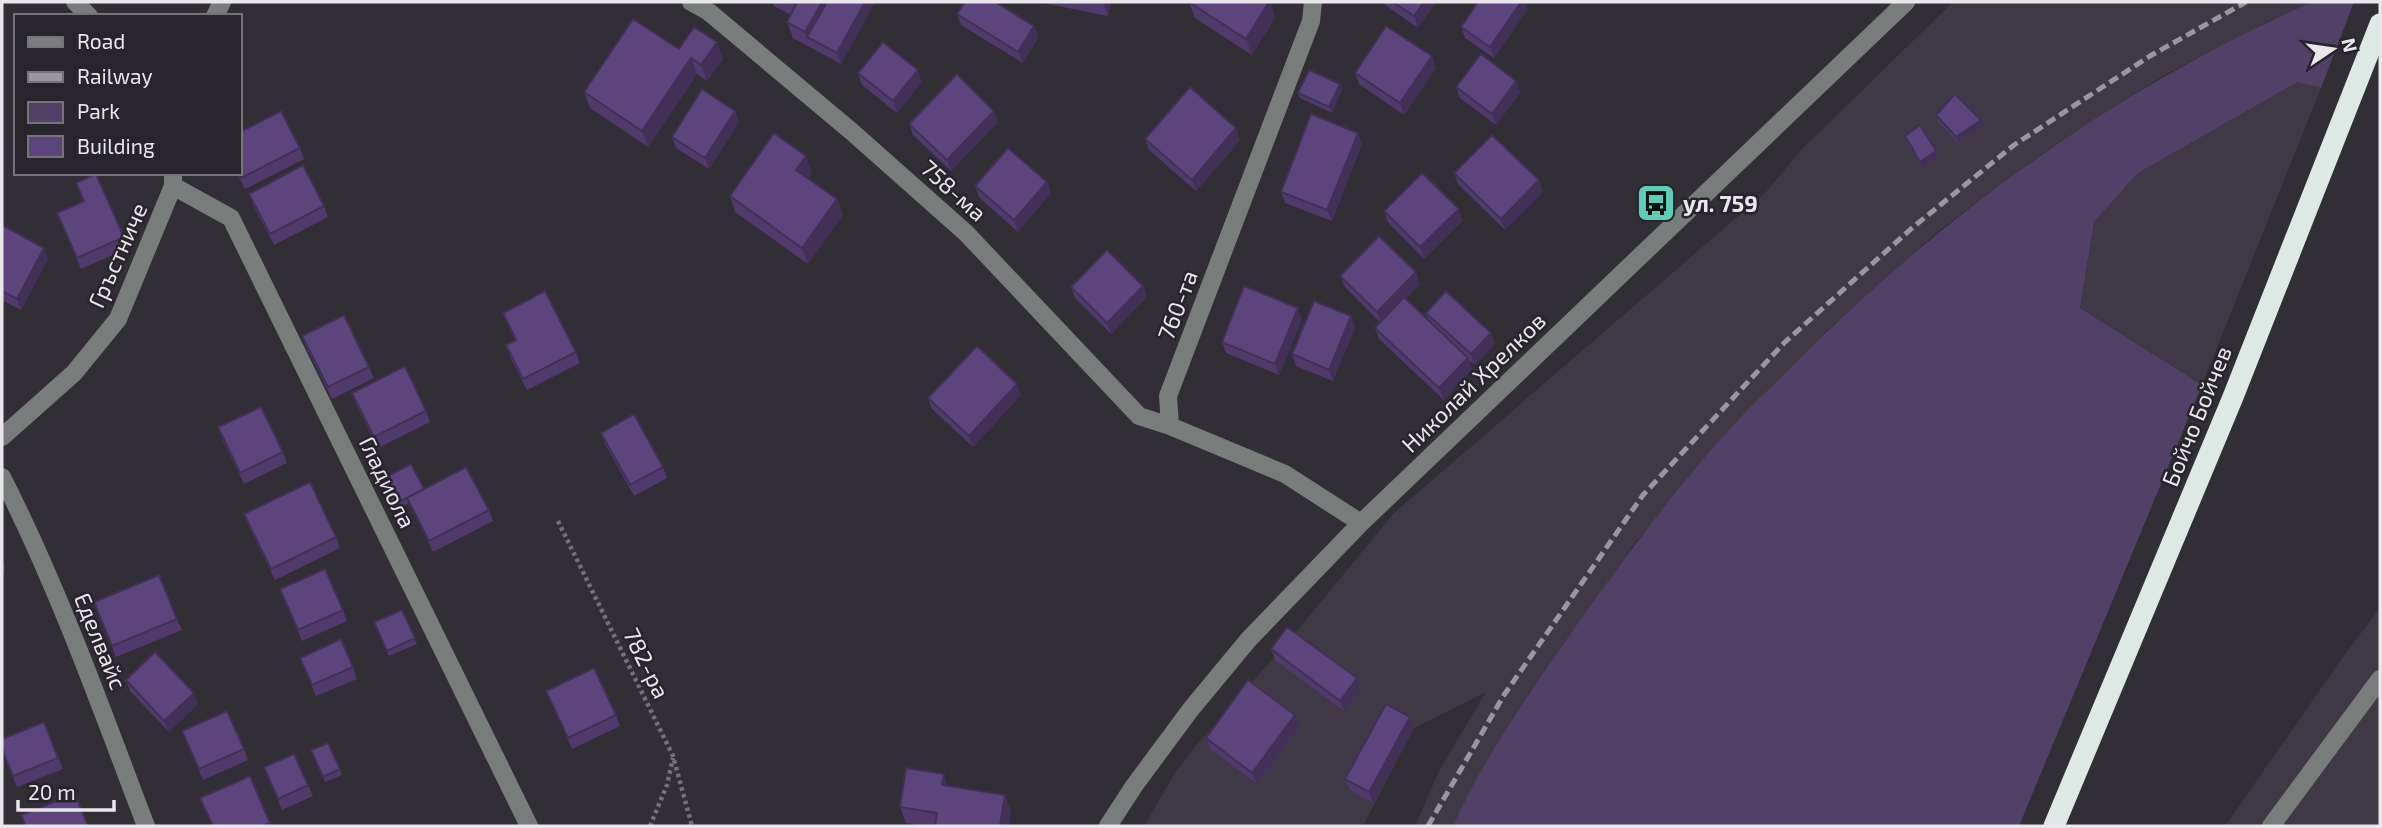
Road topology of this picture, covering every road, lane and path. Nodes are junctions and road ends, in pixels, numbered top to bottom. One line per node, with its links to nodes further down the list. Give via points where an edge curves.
1 (691, 2): 6 (street, 758-ма, via 709,12 966,233 1139,416)
2 (1313, 2): 6 (street, 760-та, via 1311,21 1168,396)
3 (1906, 2): 10 (street, Николай Хрелков)
4 (2380, 24): 19 (highway, Бойчо Бойчев, via 2233,397)
5 (173, 180): 7 (street, Гръстниче, via 118,319 74,373); 15 (street, Гладиола, via 231,218)
6 (1171, 426): 10 (street, via 1285,474)
7 (2, 437)
8 (2, 477): 14 (street, Еделвайс, via 82,657)
9 (558, 521): 13 (path, 782-ра)
10 (1361, 523): 18 (street, Николай Хрелков, via 1249,639 1191,709)
11 (2380, 679): 12 (street)
12 (2374, 700): 20 (street)
13 (673, 756): 16 (path); 17 (path, 782-ра)
14 (146, 826)
15 (530, 826)
16 (650, 826)
17 (692, 826)
18 (1108, 826)
19 (2054, 826)
20 (2271, 826)

